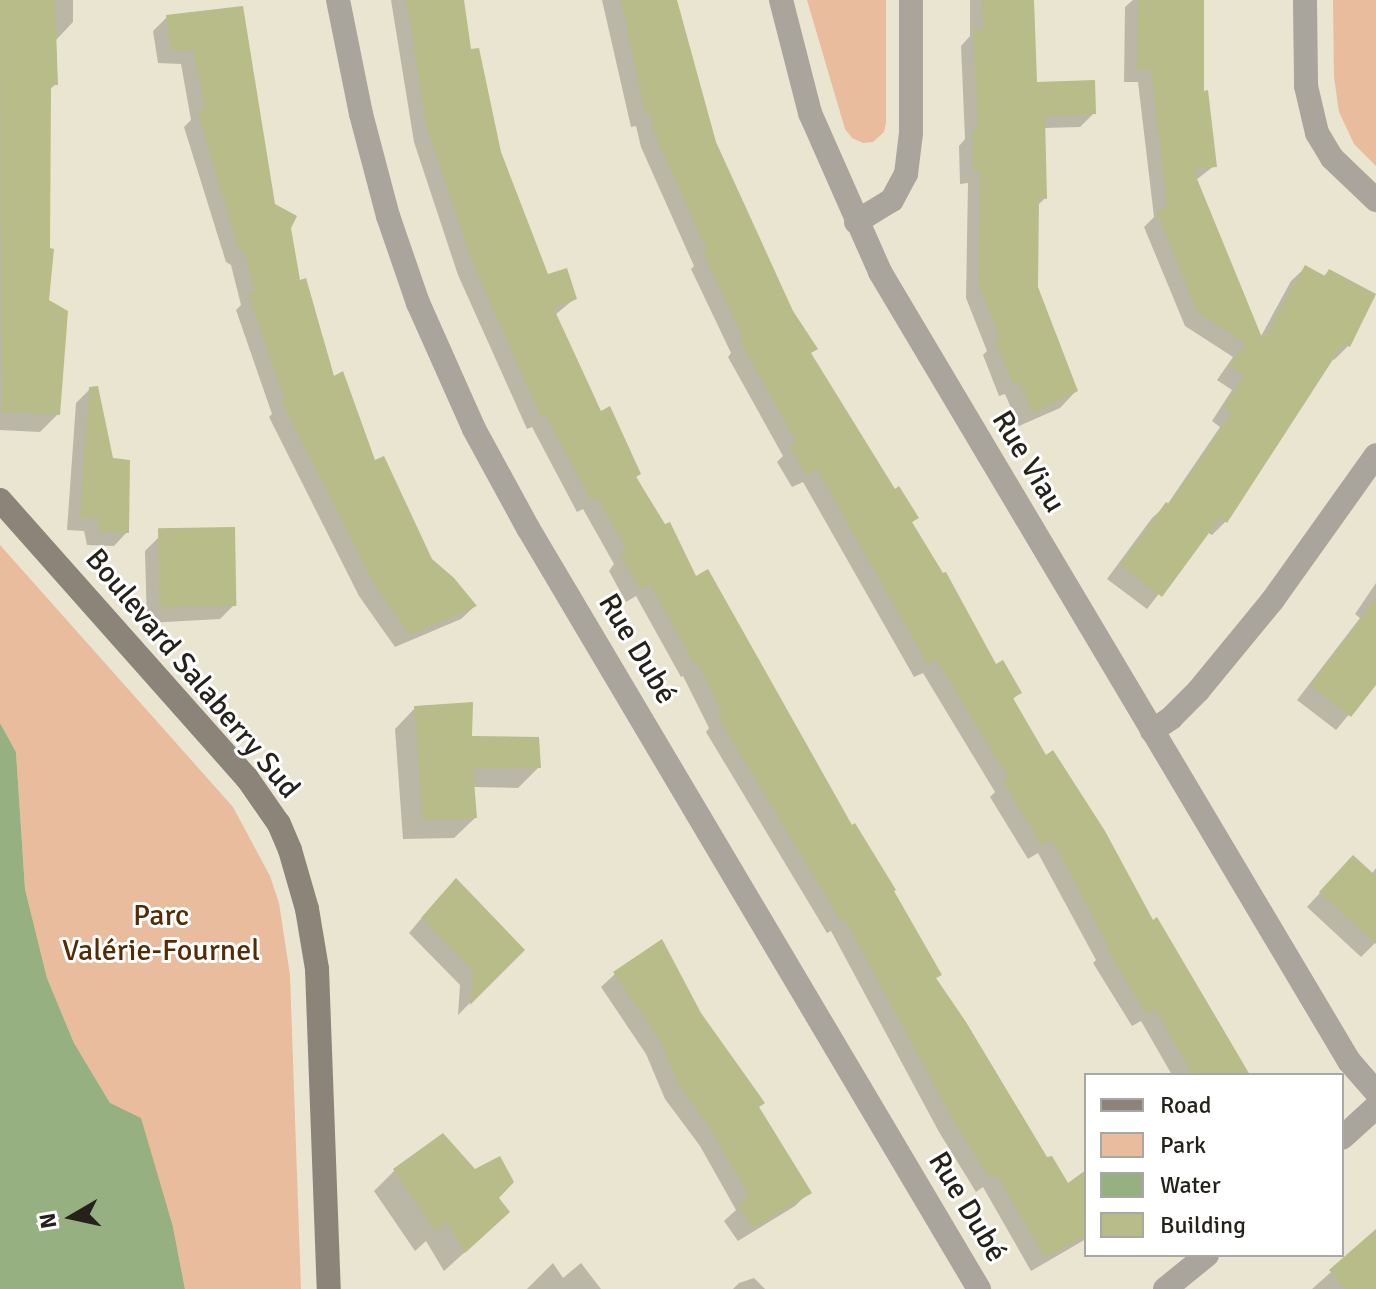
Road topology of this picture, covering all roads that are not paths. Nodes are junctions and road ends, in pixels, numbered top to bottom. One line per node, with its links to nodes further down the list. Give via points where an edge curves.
1 (338, 0): 15 (street, Rue Dubé, via 388,216 418,303 474,429)
2 (781, 0): 6 (street, Rue Viau, via 810,113)
3 (911, 0): 6 (street, via 906,174 892,200)
4 (1305, 0): 5 (street, via 1306,86 1317,133 1340,166)
5 (1376, 200)
6 (856, 222): 9 (street, Rue Viau, via 906,318)
7 (1376, 455): 9 (street, via 1272,601 1198,691)
8 (0, 500): 14 (street, Boulevard Salaberry Sud, via 247,778 290,850 317,969)
9 (1152, 731): 10 (street, Rue Viau, via 1349,1061)
10 (1376, 1092)
11 (1376, 1107): 12 (street)
12 (1344, 1136)
13 (1205, 1257): 16 (street)
14 (329, 1289)
15 (979, 1289)
16 (1165, 1289)

